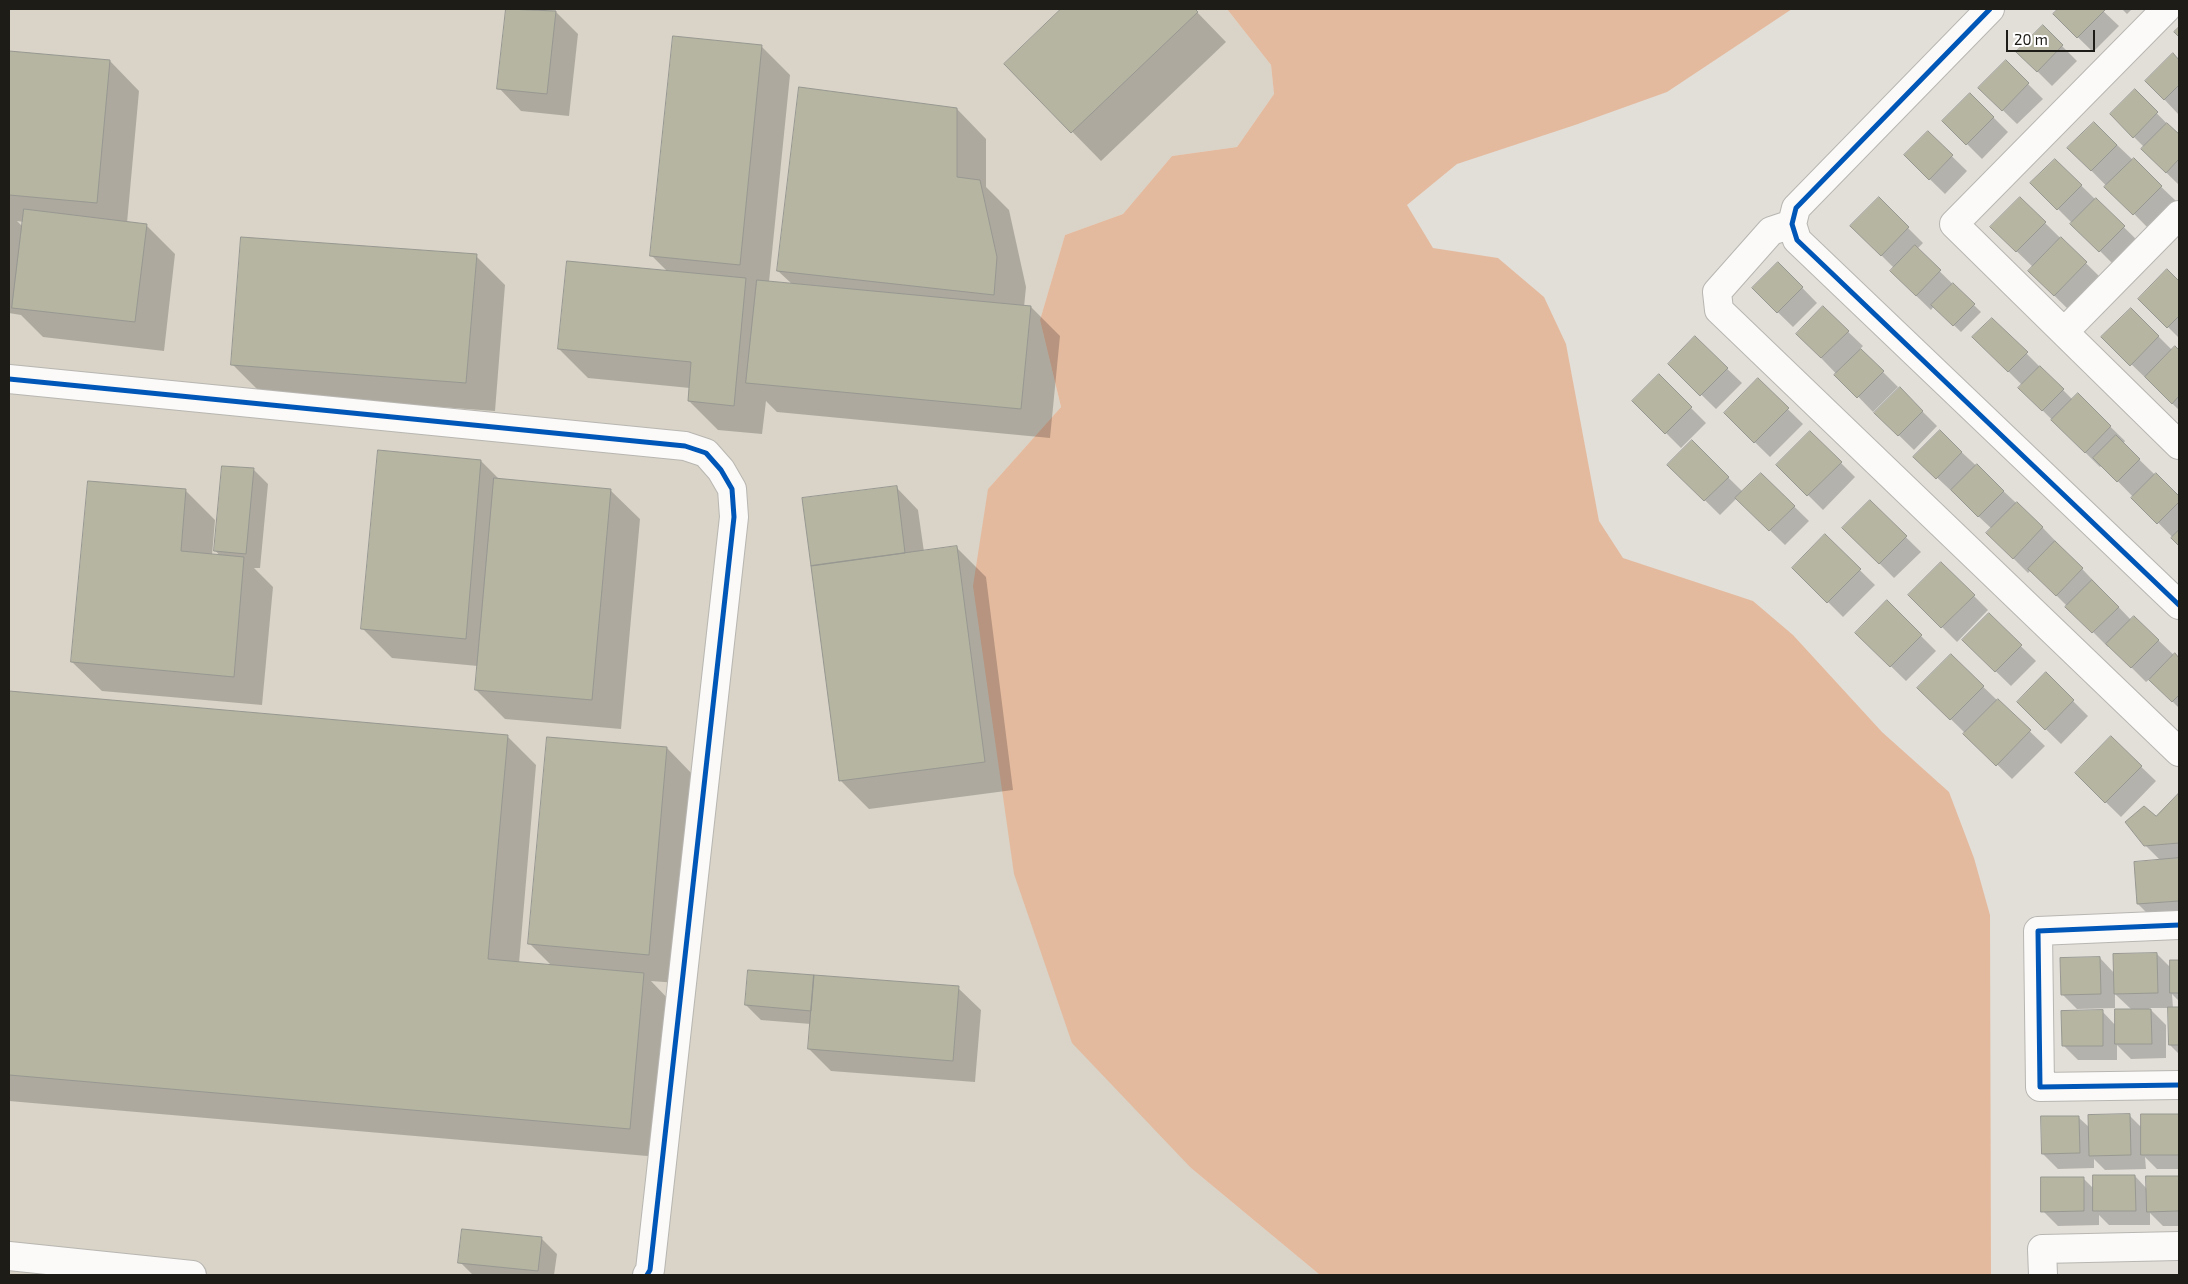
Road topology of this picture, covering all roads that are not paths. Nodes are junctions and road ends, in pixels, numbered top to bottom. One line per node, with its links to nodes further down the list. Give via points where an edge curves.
1 (1990, 9): 4 (street, via 1796,208)
2 (2166, 9): 5 (street, via 1954,224)
3 (2179, 215): 5 (street)
4 (1792, 224): 8 (street, via 1797,240); 9 (street, via 1772,231 1717,292 1719,310)
5 (2064, 332): 7 (street)
6 (9, 380): 15 (street, via 685,446 706,453 722,470 732,488 734,517)
7 (2179, 445)
8 (2179, 605)
9 (2179, 752)
10 (2179, 925): 11 (street, via 2038,931 2040,1088)
11 (2179, 1085)
12 (2179, 1246): 16 (street, via 2042,1249)
13 (9, 1256): 14 (street)
14 (192, 1275)
15 (647, 1275)
16 (2043, 1275)

